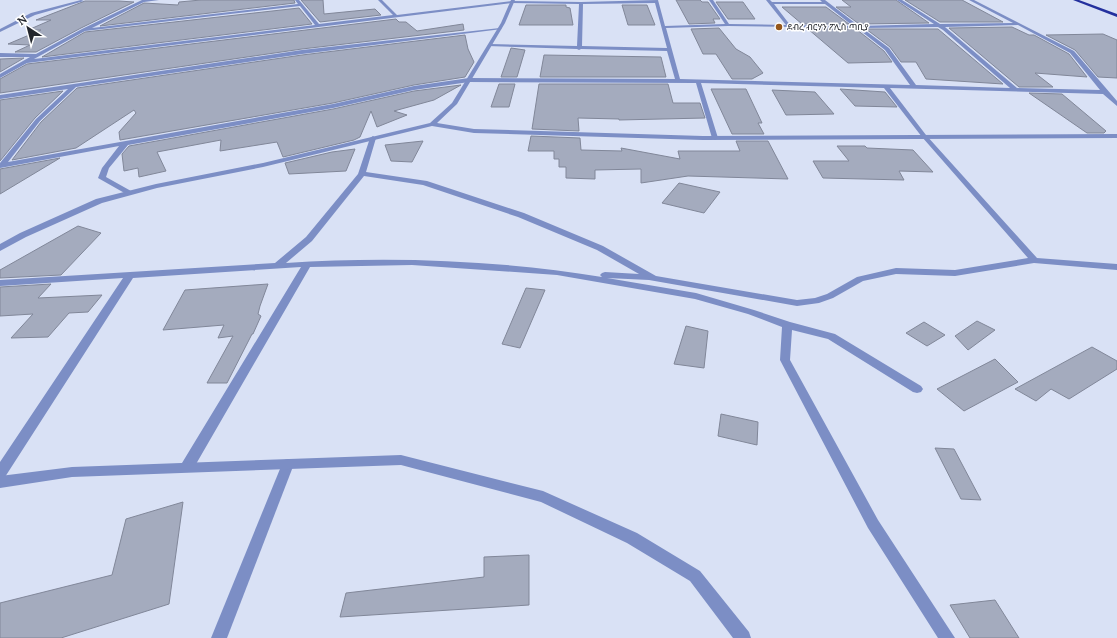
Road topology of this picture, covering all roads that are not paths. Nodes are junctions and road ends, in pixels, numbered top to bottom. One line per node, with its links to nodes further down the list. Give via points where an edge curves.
1 (145, 0): 2 (street); 26 (street)
2 (157, 0)
3 (296, 0): 15 (street)
4 (380, 0): 16 (street)
5 (711, 0): 20 (street)
6 (899, 0): 21 (street)
7 (971, 0): 18 (street)
8 (1075, 0): 17 (highway)
9 (82, 1): 27 (street, via 33,14)
10 (512, 1): 14 (street); 16 (street); 25 (street)
11 (656, 1): 14 (street); 22 (street)
12 (770, 2): 13 (street); 23 (street)
13 (824, 2): 24 (street)
14 (581, 4): 29 (street)
15 (301, 5): 19 (street); 26 (street)
16 (395, 15): 19 (street)
17 (1117, 16)
18 (1019, 24): 21 (street); 42 (street, via 1072,52)
19 (317, 25): 33 (street)
20 (728, 25): 22 (street); 23 (street)
21 (939, 25): 24 (street); 41 (street)
22 (663, 26): 30 (street)
23 (790, 27): 24 (street)
24 (857, 27): 40 (street, via 887,49)
25 (500, 29): 28 (street); 38 (street, via 302,52)
26 (84, 30): 32 (street)
27 (0, 31)
28 (490, 45): 29 (street); 35 (street)
29 (579, 49): 30 (street)
30 (670, 50): 36 (street)
31 (0, 55): 32 (street)
32 (37, 56): 33 (street)
33 (26, 62): 34 (street)
34 (1, 75)
35 (469, 80): 36 (street); 45 (street, via 454,104); 50 (street, via 414,88 333,106)
36 (678, 82): 37 (street)
37 (698, 82): 39 (street); 49 (street)
38 (75, 85): 43 (street); 51 (street, via 38,120)
39 (886, 87): 40 (street); 46 (street)
40 (915, 88): 41 (street)
41 (1016, 90): 42 (street)
42 (1105, 92): 44 (street)
43 (0, 97)
44 (1117, 104)
45 (432, 124): 48 (street); 49 (street, via 474,131)
46 (924, 136): 47 (street); 49 (street); 55 (street)
47 (1117, 136)
48 (373, 138): 52 (street); 53 (street, via 263,165)
49 (715, 138)
50 (125, 144): 51 (street); 53 (street, via 106,168 102,178)
51 (1, 166)
52 (362, 174): 57 (street, via 309,238); 61 (street, via 424,183 521,215 600,248)
53 (128, 193): 54 (street, via 99,201)
54 (0, 248)
55 (1034, 260): 58 (street); 61 (street, via 955,273 896,271 860,279 816,301 797,303)
56 (307, 264): 57 (street); 59 (street, via 412,262); 66 (street)
57 (277, 266): 60 (street)
58 (1117, 267)
59 (551, 271): 61 (street); 63 (street, via 696,296)
60 (130, 275): 62 (street); 67 (street)
61 (653, 278)
62 (0, 283)
63 (787, 325): 64 (street, via 831,336); 71 (street, via 785,360 873,524)
64 (918, 389)
65 (288, 464): 66 (street); 69 (street); 70 (street, via 401,460 544,497 632,538 696,576)
66 (187, 467): 68 (street, via 72,472)
67 (0, 473)
68 (0, 482)
69 (219, 638)
70 (743, 638)
71 (947, 638)

